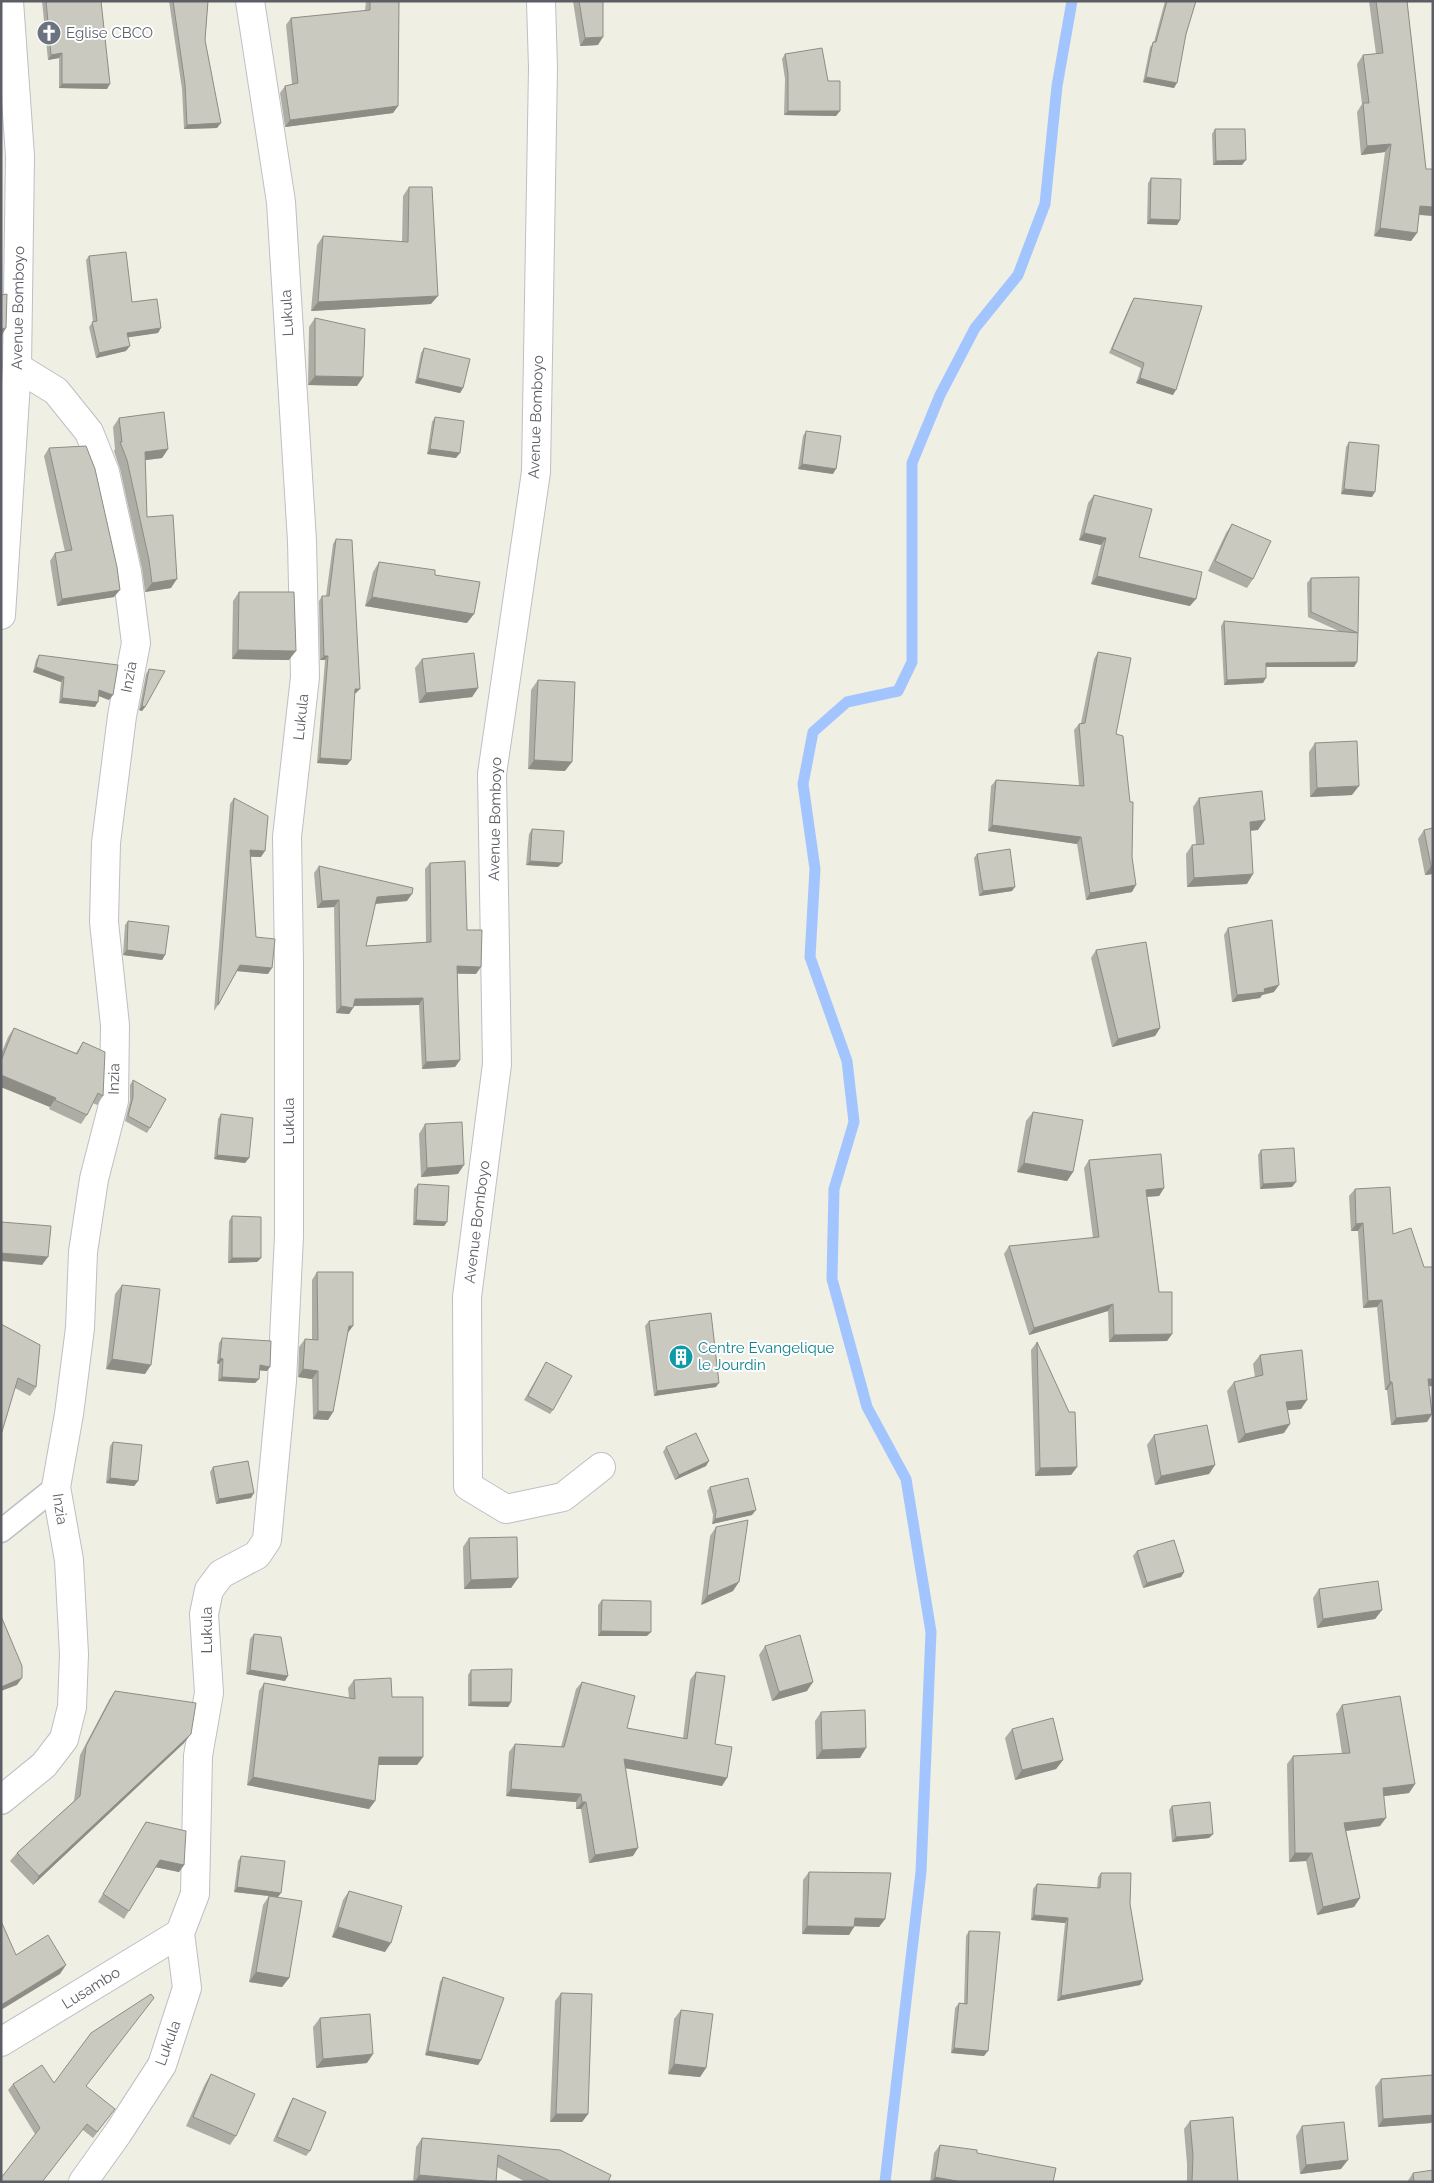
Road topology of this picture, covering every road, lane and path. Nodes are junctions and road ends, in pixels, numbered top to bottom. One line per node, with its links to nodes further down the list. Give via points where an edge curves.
1 (9, 1): 4 (street, Avenue Bomboyo, via 20,156)
2 (250, 1): 10 (street, Lukula, via 281,202 302,541 305,677 287,837 288,1236 282,1381 271,1517 267,1540 257,1555 221,1574 209,1590 204,1614 209,1693 198,1756 195,1894)
3 (541, 1): 6 (street, Avenue Bomboyo, via 543,68 536,472 492,774 497,1064 467,1297 468,1486 506,1509 563,1497)
4 (17, 367): 5 (street, Avenue Bomboyo); 7 (street, Inzia, via 56,391 89,432 105,472 127,572 136,643 122,716 106,843 104,922 115,1025 114,1101 94,1179 83,1252 80,1328)
5 (1, 615)
6 (601, 1467)
7 (56, 1487): 8 (lane); 9 (street, Inzia, via 68,1560 74,1654 72,1707 64,1738 44,1765)
8 (1, 1531)
9 (1, 1800)
10 (180, 1932): 11 (street, Lusambo); 12 (street, Lukula, via 187,1988 162,2065)
11 (1, 2042)
12 (83, 2182)

